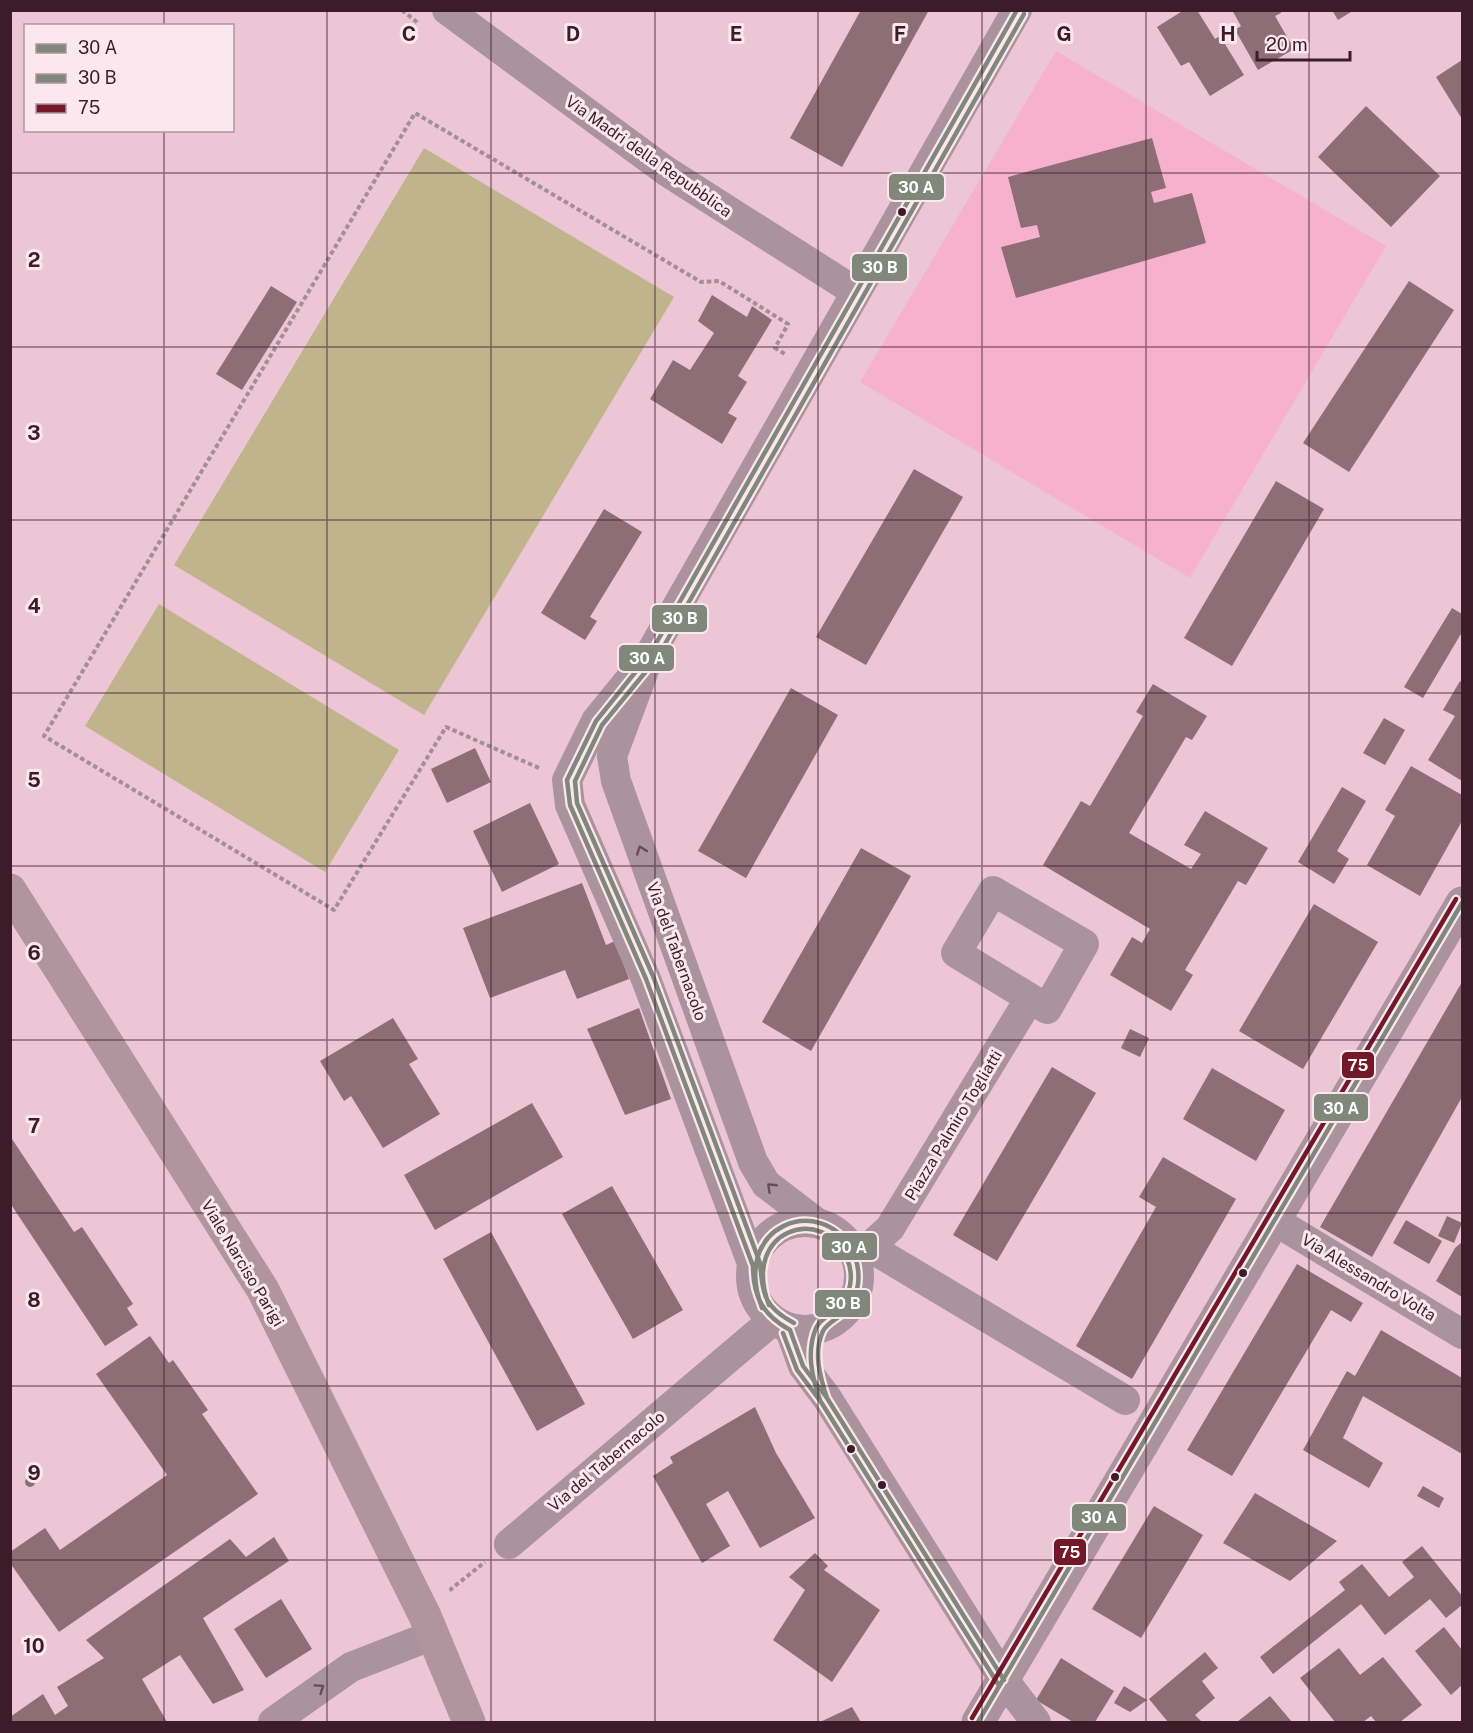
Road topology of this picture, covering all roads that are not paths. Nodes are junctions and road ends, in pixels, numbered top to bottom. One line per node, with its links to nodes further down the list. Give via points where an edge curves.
1 (447, 10): 3 (street, Via Madri della Repubblica, via 666,171)
2 (1017, 10): 3 (street, Via del Tabernacolo)
3 (856, 292): 4 (street, Via del Tabernacolo)
4 (650, 654): 9 (street, Via del Tabernacolo, one-way to 4, via 766,1185 753,1162 616,781 612,756); 11 (street, Via del Tabernacolo, via 596,721 567,780 570,805 646,979)
5 (10, 890): 18 (main road, Viale Narciso Parigi, via 263,1290)
6 (1462, 903): 8 (street)
7 (1030, 998): 10 (street, Piazza Palmiro Togliatti, via 900,1213)
8 (1275, 1221): 14 (street, Via Alessandro Volta); 19 (street)
9 (817, 1223): 10 (street); 11 (street, via 791,1223 777,1229 760,1247)
10 (864, 1253): 13 (street, via 853,1299 840,1318); 16 (street)
11 (753, 1266): 12 (street, via 758,1302)
12 (781, 1325): 13 (street); 15 (street, via 803,1366); 17 (street, Via del Tabernacolo)
13 (824, 1328): 15 (street, via 818,1362)
14 (1462, 1334)
15 (827, 1398): 19 (street)
16 (1125, 1400)
17 (509, 1544)
18 (433, 1635): 20 (street, one-way to 18, via 351,1667); 21 (main road, Viale Narciso Parigi)
19 (1004, 1680): 22 (street); 23 (street)
20 (273, 1722)
21 (470, 1722)
22 (978, 1722)
23 (1036, 1722)

